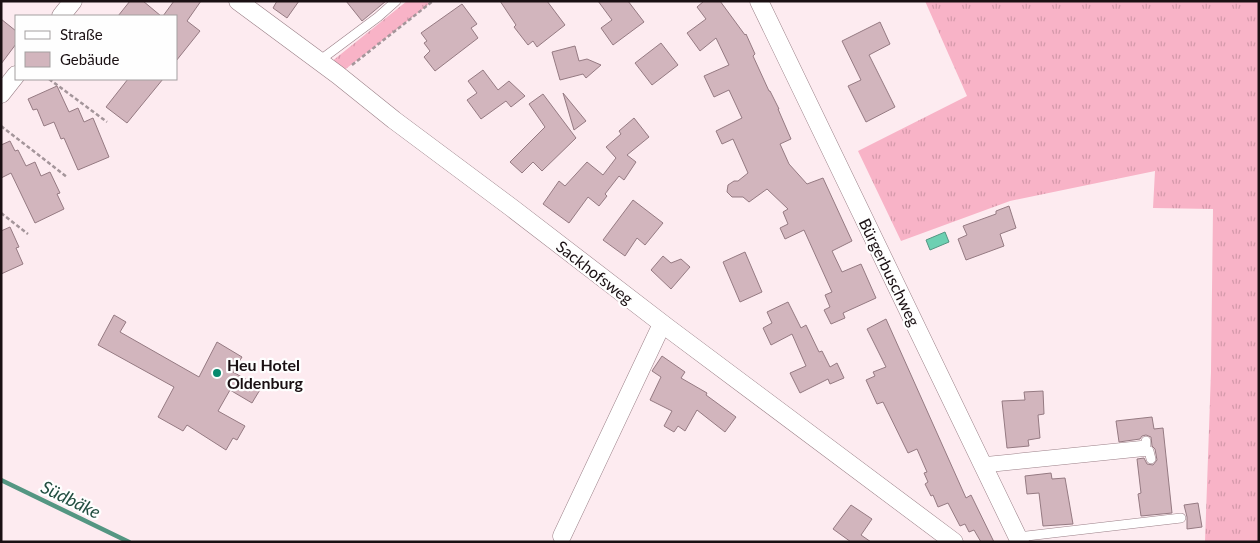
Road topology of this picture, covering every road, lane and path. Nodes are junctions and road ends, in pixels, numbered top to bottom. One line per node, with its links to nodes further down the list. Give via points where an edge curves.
1 (73, 1): 6 (street)
2 (238, 1): 7 (street, Sackhofsweg)
3 (396, 1): 7 (lane)
4 (433, 1): 9 (path)
5 (759, 1): 20 (street, Bürgerbuschweg)
6 (62, 15)
7 (319, 61): 9 (street, Sackhofsweg)
8 (15, 75): 11 (street)
9 (338, 75): 17 (street, Sackhofsweg)
10 (50, 80): 12 (path)
11 (1, 94)
12 (107, 122)
13 (1, 126): 14 (path)
14 (67, 177)
15 (1, 213): 16 (path)
16 (28, 234)
17 (662, 324): 22 (street); 24 (street, Sackhofsweg)
18 (1146, 441): 20 (lane, via 1146,445)
19 (1151, 460): 20 (lane, via 1149,451)
20 (983, 465): 23 (street, Bürgerbuschweg)
21 (1181, 518): 23 (lane)
22 (562, 536)
23 (1019, 539)
24 (954, 542)

